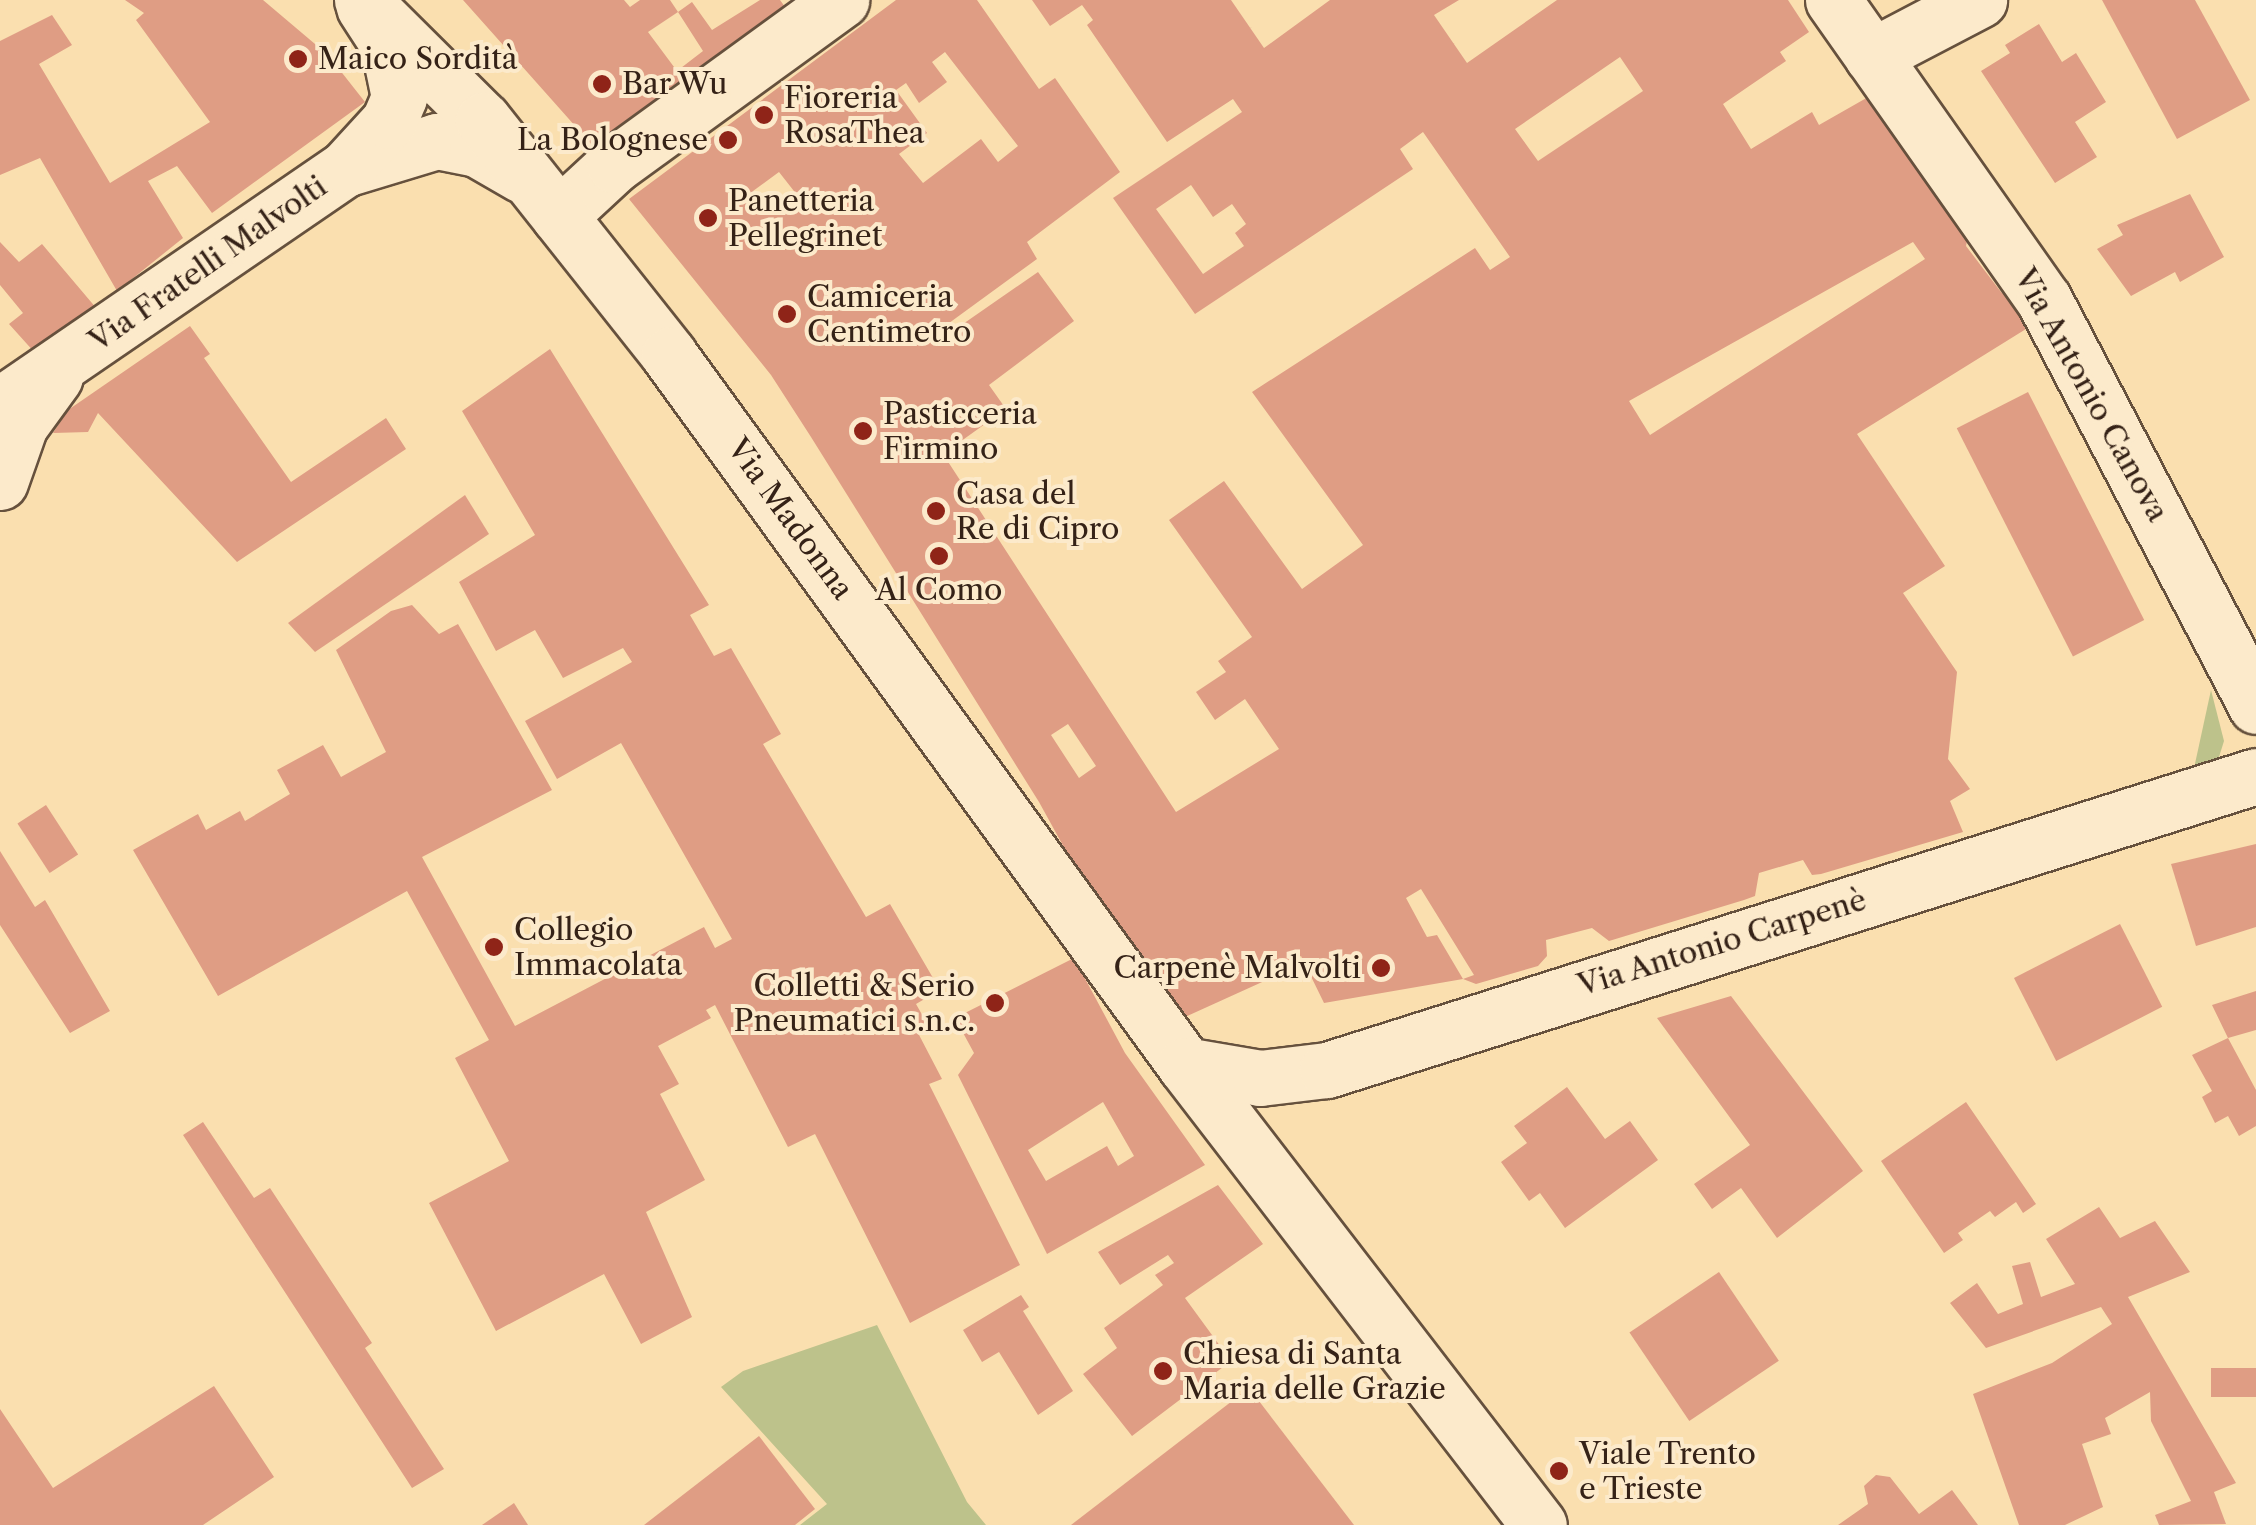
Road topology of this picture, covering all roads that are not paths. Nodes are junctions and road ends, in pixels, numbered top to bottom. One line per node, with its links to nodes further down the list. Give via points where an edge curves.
1 (361, 0): 6 (street, Via Fratelli Malvolti, via 388,44 399,97 389,120); 7 (street, Via Madonna, via 483,120)
2 (841, 0): 8 (street, via 614,165)
3 (1832, 0): 5 (street, Via Antonio Canova)
4 (1980, 0): 5 (street)
5 (1872, 56): 12 (street, Via Antonio Canova, via 2044,300)
6 (345, 170): 7 (street, Via Fratelli Malvolti, via 436,142 477,149); 9 (street, Via Fratelli Malvolti)
7 (522, 175): 8 (street, Via Madonna)
8 (559, 216): 14 (street, Via Madonna, via 783,507)
9 (71, 360): 10 (street); 11 (street, via 20,425)
10 (0, 404)
11 (0, 482)
12 (2256, 706)
13 (2256, 776): 15 (street, Via Antonio Carpenè)
14 (1185, 1065): 15 (street, Via Antonio Carpenè, via 1260,1078); 16 (street, Via Madonna)
15 (1326, 1070): 16 (street, via 1290,1100 1280,1122)
16 (1279, 1189): 17 (street, Via Madonna)
17 (1538, 1525)

